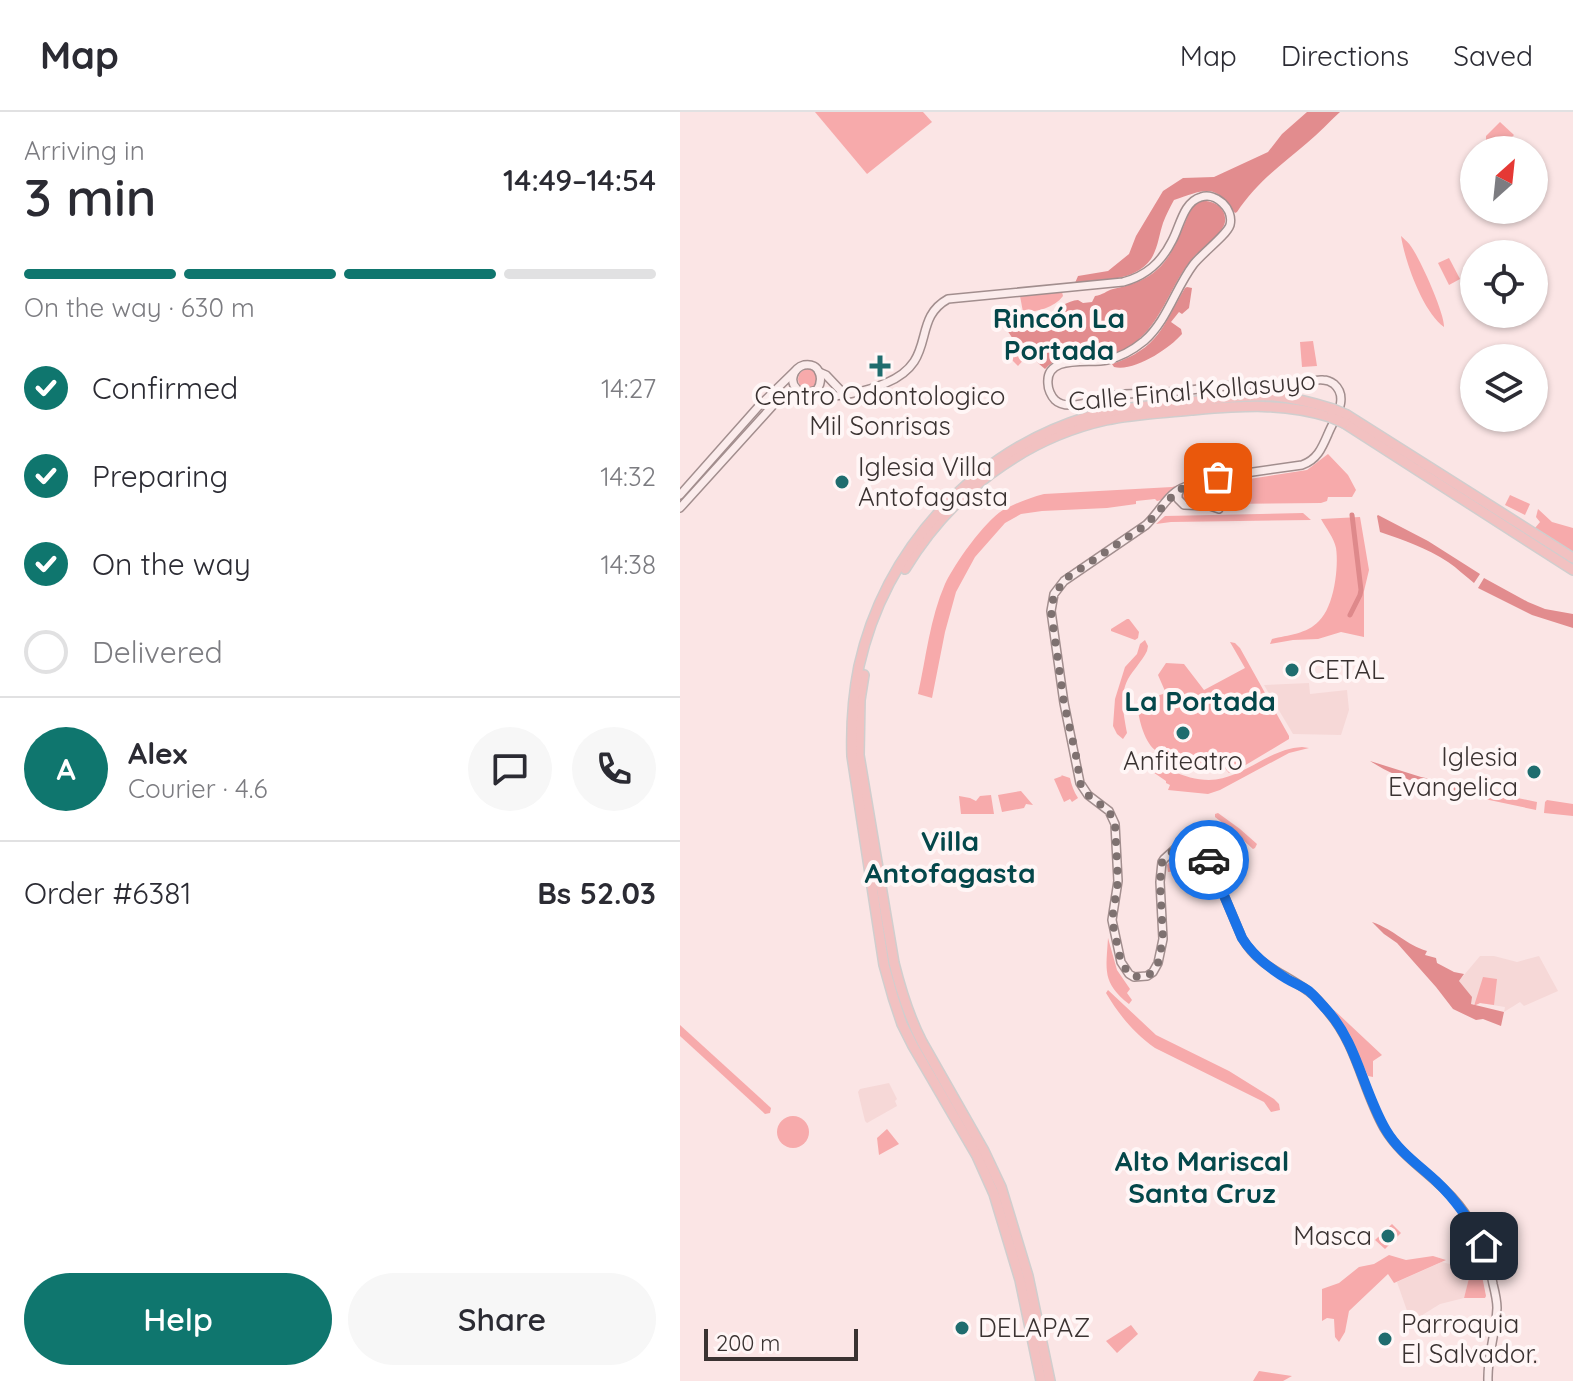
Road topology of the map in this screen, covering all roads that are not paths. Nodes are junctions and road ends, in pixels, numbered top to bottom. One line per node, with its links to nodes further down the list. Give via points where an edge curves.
1 (797, 369): 2 (main road, via 807,365); 3 (main road, via 793,381); 8 (main road)
2 (819, 372): 3 (main road, via 820,385); 4 (main road)
3 (804, 393): 4 (main road, Calle Final Kollasuyo); 9 (main road, via 777,401)
4 (844, 394): 7 (main road, Calle Final Kollasuyo, via 878,386 909,370 929,318 948,299 1141,276 1166,252 1192,202 1203,196 1215,198 1226,207 1230,226 1194,264 1151,334 1113,359 1055,366 1047,382 1052,398 1071,406 1113,395 1320,380 1336,386 1341,400 1321,450 1309,463 1218,477)
5 (1332, 413): 6 (highway, bridge); 13 (highway, via 1310,402 1271,396 1227,398 1103,413 1037,437 982,471 927,525 895,573 866,638 851,723 852,756 884,965 902,1024 994,1194 1020,1280); 14 (highway, via 1280,406 1137,415 1040,444 987,476 940,520 890,595 872,639 860,700 859,755 894,963 913,1025 1001,1187 1028,1276)
6 (1346, 419): 11 (highway); 12 (highway)
7 (1181, 489): 10 (main road, via 1178,496 1184,505); 15 (main road, Calle Final Kollasuyo, via 1146,525 1068,577 1052,601 1080,783 1115,824 1118,881 1112,920 1121,962 1129,974 1141,978 1153,972 1163,939 1162,862 1175,849 1203,853 1249,950 1309,991 1327,1010 1392,1139 1454,1199 1484,1246 1497,1308)
8 (680, 495)
9 (680, 508)
10 (1219, 509)
11 (1573, 558)
12 (1573, 570)
13 (1041, 1381)
14 (1050, 1381)
15 (1488, 1381)

